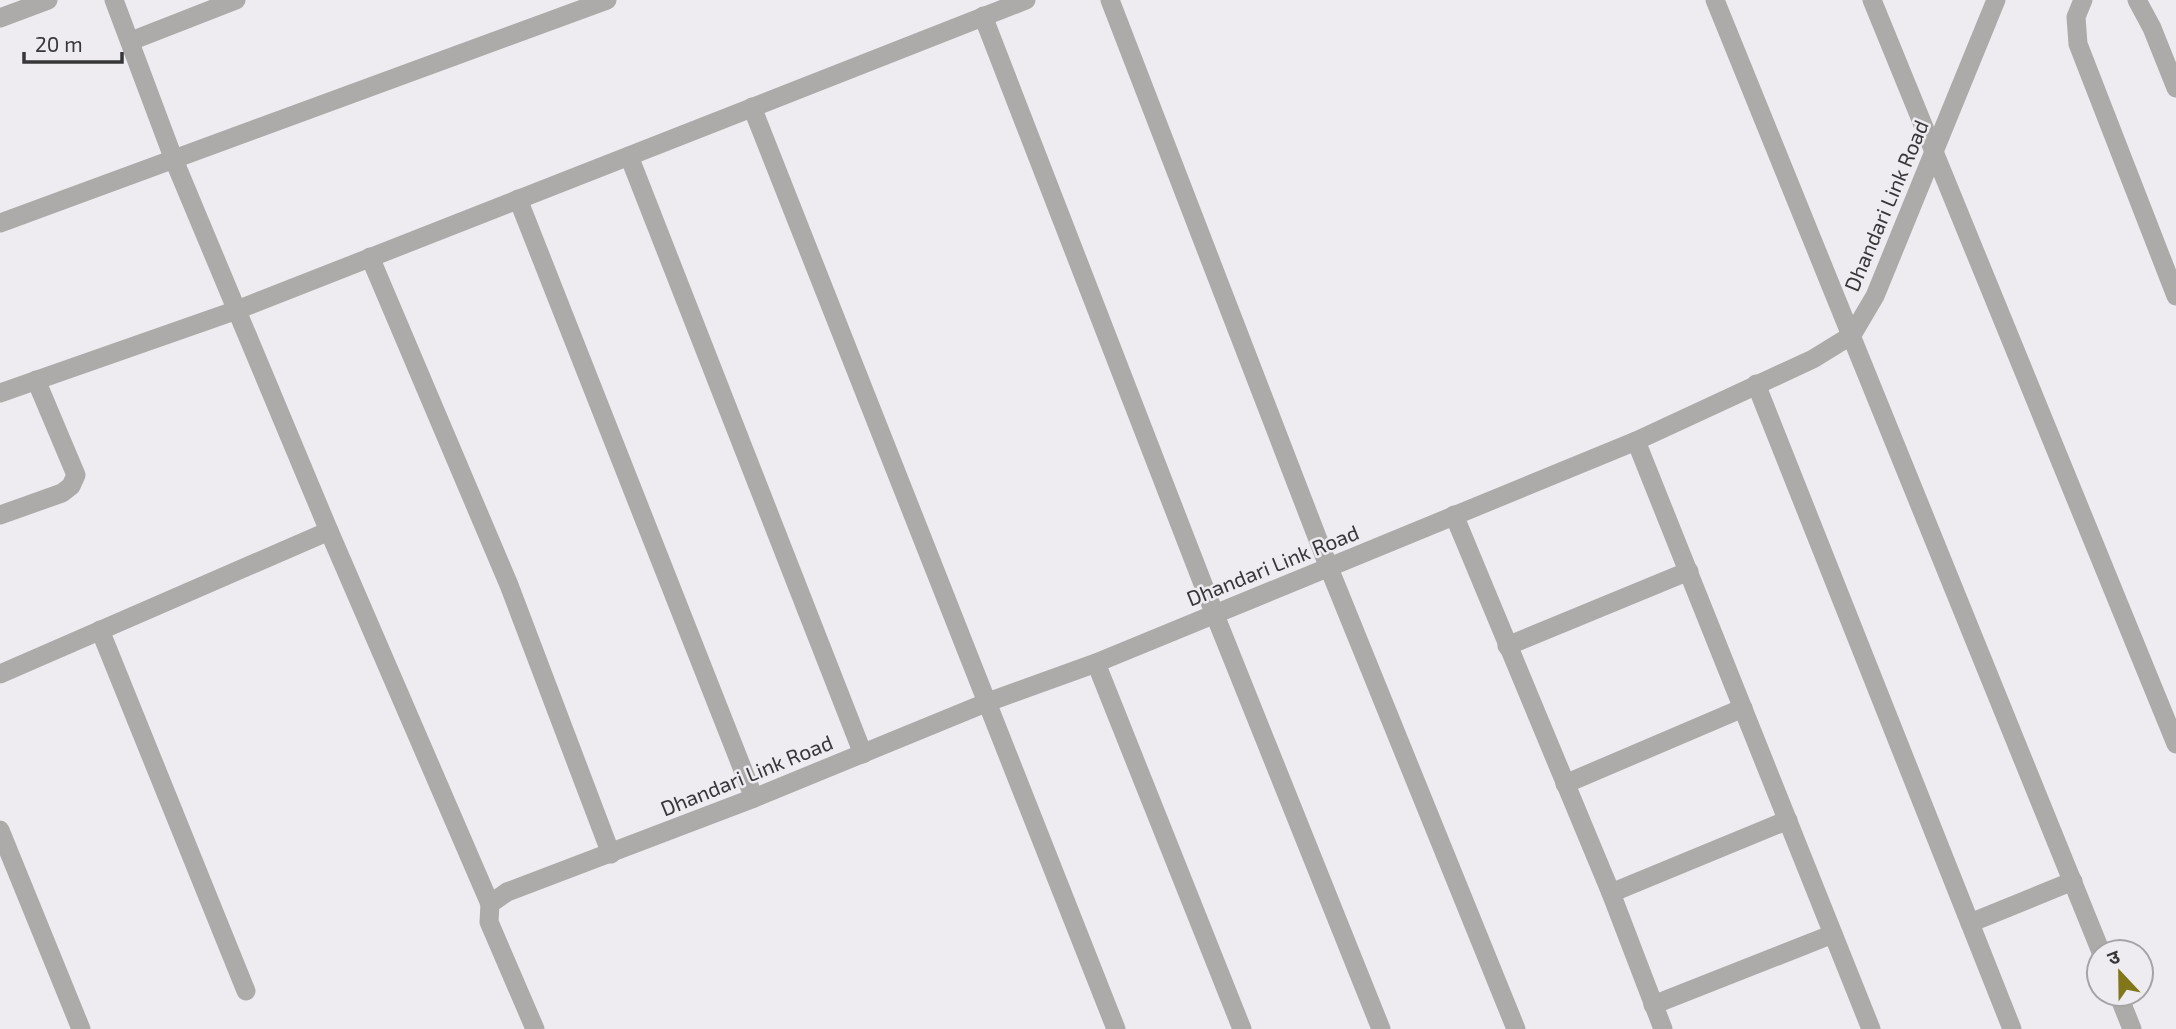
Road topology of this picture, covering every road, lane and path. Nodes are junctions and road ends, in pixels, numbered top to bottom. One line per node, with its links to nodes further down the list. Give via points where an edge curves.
1 (48, 0): 13 (street)
2 (114, 0): 14 (street)
3 (236, 0): 14 (street)
4 (607, 0): 19 (street)
5 (1026, 0): 12 (street)
6 (1110, 0): 33 (street)
7 (1715, 0): 25 (street)
8 (1872, 0): 17 (street)
9 (1996, 0): 17 (street, Dhandari Link Road)
10 (2083, 0): 23 (street, via 2076,17 2078,44)
11 (2137, 0): 15 (street)
12 (983, 16): 16 (street); 35 (street)
13 (0, 18)
14 (131, 41): 19 (street)
15 (2176, 88)
16 (752, 107): 18 (street); 40 (street)
17 (1936, 152): 25 (street, Dhandari Link Road, via 1875,296); 42 (street)
18 (629, 156): 20 (street); 43 (street)
19 (174, 160): 21 (street); 24 (street)
20 (519, 199): 22 (street); 45 (street)
21 (0, 223)
22 (370, 257): 24 (street); 48 (street, via 509,584)
23 (2176, 296)
24 (237, 310): 26 (street); 32 (street)
25 (1852, 335): 27 (street, Dhandari Link Road, via 1813,359); 49 (street)
26 (36, 380): 28 (street); 31 (street, via 76,475 62,493)
27 (1756, 384): 29 (street, Dhandari Link Road); 52 (street)
28 (0, 393)
29 (1636, 440): 30 (street, Dhandari Link Road); 34 (street)
30 (1454, 515): 33 (street, Dhandari Link Road); 37 (street)
31 (0, 516)
32 (330, 531): 36 (street); 51 (street)
33 (1329, 568): 35 (street, Dhandari Link Road); 63 (street)
34 (1689, 572): 37 (street); 41 (street)
35 (1215, 615): 38 (street, Dhandari Link Road); 62 (street)
36 (100, 631): 39 (street); 55 (street)
37 (1507, 646): 44 (street)
38 (1096, 663): 40 (street, Dhandari Link Road); 61 (street)
39 (0, 674)
40 (988, 702): 43 (street, Dhandari Link Road); 60 (street)
41 (1743, 708): 44 (street); 46 (street)
42 (2176, 744)
43 (863, 754): 45 (street, Dhandari Link Road)
44 (1565, 784): 50 (street)
45 (754, 798): 48 (street, Dhandari Link Road)
46 (1788, 820): 50 (street); 53 (street)
47 (0, 830): 58 (street)
48 (611, 854): 51 (street, Dhandari Link Road, via 507,892)
49 (2073, 881): 52 (street); 54 (street)
50 (1611, 892): 56 (street)
51 (490, 904): 59 (street, via 489,922)
52 (1969, 923): 66 (street)
53 (1833, 934): 56 (street); 65 (street)
54 (2095, 938)
55 (246, 991)
56 (1653, 1005): 64 (street)
57 (2124, 1008): 67 (street)
58 (80, 1029)
59 (535, 1029)
60 (1116, 1029)
61 (1242, 1029)
62 (1381, 1029)
63 (1516, 1029)
64 (1663, 1029)
65 (1871, 1029)
66 (2012, 1029)
67 (2132, 1029)

